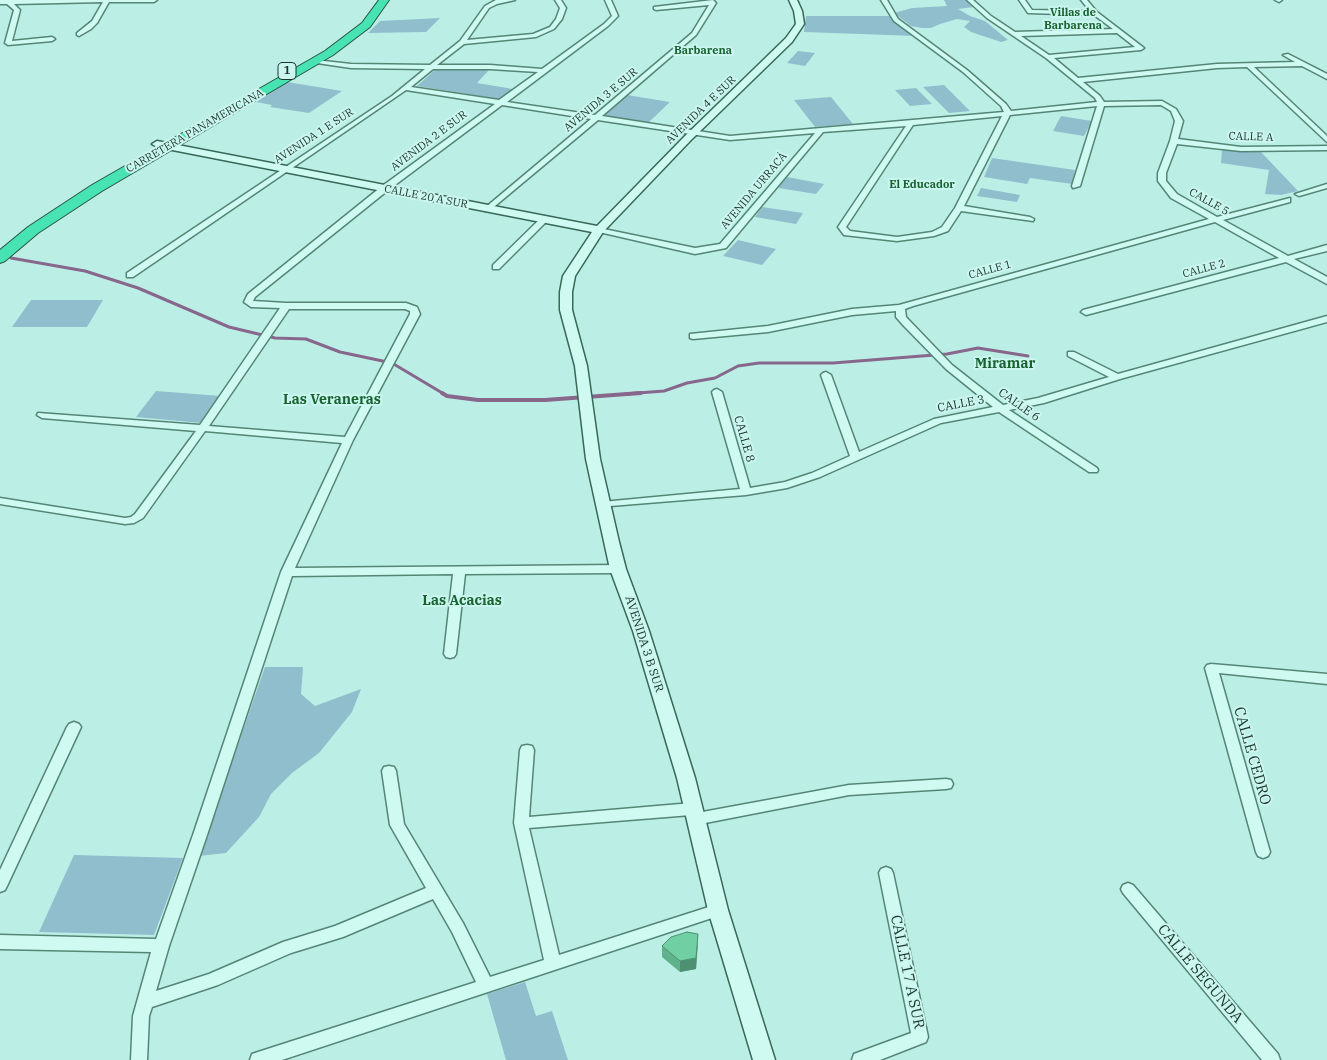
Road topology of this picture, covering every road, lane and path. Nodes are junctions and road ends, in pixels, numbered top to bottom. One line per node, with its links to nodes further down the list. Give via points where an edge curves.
1 (107, 0): 2 (street); 15 (street); 21 (street, via 95,22)
2 (154, 0)
3 (372, 0): 44 (highway, CARRETERA PANAMERICANA / 1, via 350,28 319,52)
4 (377, 0): 19 (highway)
5 (384, 0): 19 (highway, CARRETERA PANAMERICANA / 1)
6 (512, 0): 24 (street, AVENIDA 1 E SUR, via 487,7)
7 (558, 0): 24 (street, via 563,8 560,19 552,28 534,36)
8 (608, 0): 31 (street, AVENIDA 2 E SUR, via 615,16)
9 (793, 0): 41 (street, AVENIDA 4 E SUR, via 800,24 789,40)
10 (884, 0): 37 (street, via 896,20 965,71)
11 (970, 0): 22 (street)
12 (1022, 0): 18 (street, via 1030,12)
13 (1084, 0): 18 (street)
14 (0, 2): 15 (street)
15 (9, 2): 23 (street, via 17,10 8,43)
16 (711, 2): 17 (street); 38 (street, AVENIDA 3 E SUR, via 694,34)
17 (656, 8)
18 (1095, 14): 20 (street)
19 (372, 18): 27 (highway, CARRETERA PANAMERICANA / 1, via 350,39)
20 (1117, 31): 22 (street); 26 (street, via 1140,48)
21 (79, 34)
22 (1015, 34): 26 (street)
23 (52, 39)
24 (462, 42): 29 (street, AVENIDA 1 E SUR)
25 (1286, 54): 28 (street)
26 (1048, 57): 33 (street)
27 (317, 61): 29 (street, via 351,66); 44 (highway, CARRETERA PANAMERICANA / 1)
28 (1303, 64): 30 (street); 32 (street)
29 (433, 66): 31 (street); 34 (street, AVENIDA 1 E SUR)
30 (1250, 67): 33 (street, via 1217,66); 42 (street)
31 (545, 70): 35 (street, AVENIDA 2 E SUR)
32 (1327, 77)
33 (1078, 80): 36 (street, via 1098,97)
34 (405, 88): 35 (street); 46 (street, AVENIDA 1 E SUR)
35 (500, 103): 38 (street); 49 (street, AVENIDA 2 E SUR)
36 (1101, 104): 37 (street); 43 (street, CALLE 5, via 1162,103 1174,110 1178,121); 47 (street)
37 (1008, 112): 39 (street); 52 (street)
38 (595, 118): 41 (street); 53 (street, AVENIDA 3 E SUR)
39 (911, 123): 40 (street); 52 (street, via 844,225 844,231 897,239 934,234 945,229)
40 (821, 130): 41 (street, via 730,138); 60 (street, AVENIDA URRACÁ, via 723,246)
41 (692, 134): 57 (street, AVENIDA 4 E SUR)
42 (1327, 140)
43 (1174, 141): 45 (street, CALLE A, via 1241,149); 55 (street, CALLE 5, via 1162,180 1174,196)
44 (163, 145): 46 (street, CALLE 20 A SUR); 58 (highway, CARRETERA PANAMERICANA / 1, via 49,208); 61 (highway, CARRETERA PANAMERICANA / 1, via 19,240)
45 (1327, 148)
46 (283, 170): 49 (street, CALLE 20 A SUR); 64 (street, AVENIDA 1 E SUR)
47 (1076, 186)
48 (1327, 186): 50 (street)
49 (384, 189): 53 (street, CALLE 20 A SUR); 66 (street, AVENIDA 2 E SUR, via 251,296 248,302)
50 (1300, 194)
51 (1287, 200): 55 (street, CALLE 1)
52 (959, 208): 54 (street)
53 (489, 209): 56 (street, CALLE 20 A SUR)
54 (1030, 219)
55 (1217, 219): 62 (street, CALLE 5); 67 (street, CALLE 1)
56 (544, 220): 57 (street, CALLE 20 A SUR); 63 (street)
57 (599, 230): 60 (street, CALLE 20 A SUR); 83 (street, AVENIDA 3 B SUR, via 569,276 566,310 581,366)
58 (0, 243)
59 (1327, 248): 62 (street, CALLE 2)
60 (695, 251)
61 (0, 258)
62 (1286, 259): 65 (street, CALLE 5); 68 (street, CALLE 2)
63 (496, 266)
64 (130, 275)
65 (1327, 281)
66 (286, 306): 77 (street); 78 (street, via 406,306 414,309 415,314)
67 (901, 308): 70 (street, CALLE 1, via 852,312 768,329); 75 (street, CALLE 6, via 901,316 906,323 941,359)
68 (1086, 312)
69 (1327, 319): 73 (street, CALLE 3)
70 (693, 336)
71 (1071, 354): 73 (street)
72 (826, 375): 79 (street)
73 (1117, 377): 75 (street, CALLE 3, via 1040,401)
74 (717, 392): 81 (street, CALLE 8)
75 (1001, 409): 79 (street, CALLE 3, via 938,421); 80 (street, CALLE 6)
76 (42, 415): 77 (street)
77 (202, 429): 78 (street); 82 (street, via 134,520)
78 (348, 440): 86 (street)
79 (856, 457): 81 (street, CALLE 3, via 786,485)
80 (1093, 470)
81 (746, 492): 83 (street, CALLE 3)
82 (0, 501)
83 (602, 505): 84 (street, AVENIDA 3 B SUR)
84 (618, 569): 85 (street); 93 (street, AVENIDA 3 B SUR, via 641,630 683,768)
85 (459, 571): 86 (street); 87 (street)
86 (287, 572): 102 (street)
87 (450, 654)
88 (1327, 679): 95 (street, CALLE CEDRO, via 1211,668)
89 (74, 727): 97 (street)
90 (527, 750): 94 (street)
91 (388, 771): 99 (street, via 396,825)
92 (946, 784): 93 (street, via 849,790)
93 (693, 814): 94 (street); 100 (street, AVENIDA 3 B SUR)
94 (522, 823): 103 (street)
95 (1263, 852)
96 (886, 873): 109 (street, CALLE 17 A SUR, via 920,1037)
97 (0, 886)
98 (1128, 889): 110 (street, CALLE SEGUNDA)
99 (435, 891): 104 (street, via 458,928); 105 (street, via 338,932 288,947 212,980)
100 (718, 910): 103 (street); 108 (street, AVENIDA 3 B SUR)
101 (0, 942): 102 (street)
102 (160, 946): 105 (street)
103 (553, 963): 104 (street)
104 (486, 986): 107 (street)
105 (144, 1002): 106 (street, via 140,1016)
106 (139, 1060)
107 (258, 1060)
108 (764, 1060)
109 (860, 1060)
110 (1272, 1060)

